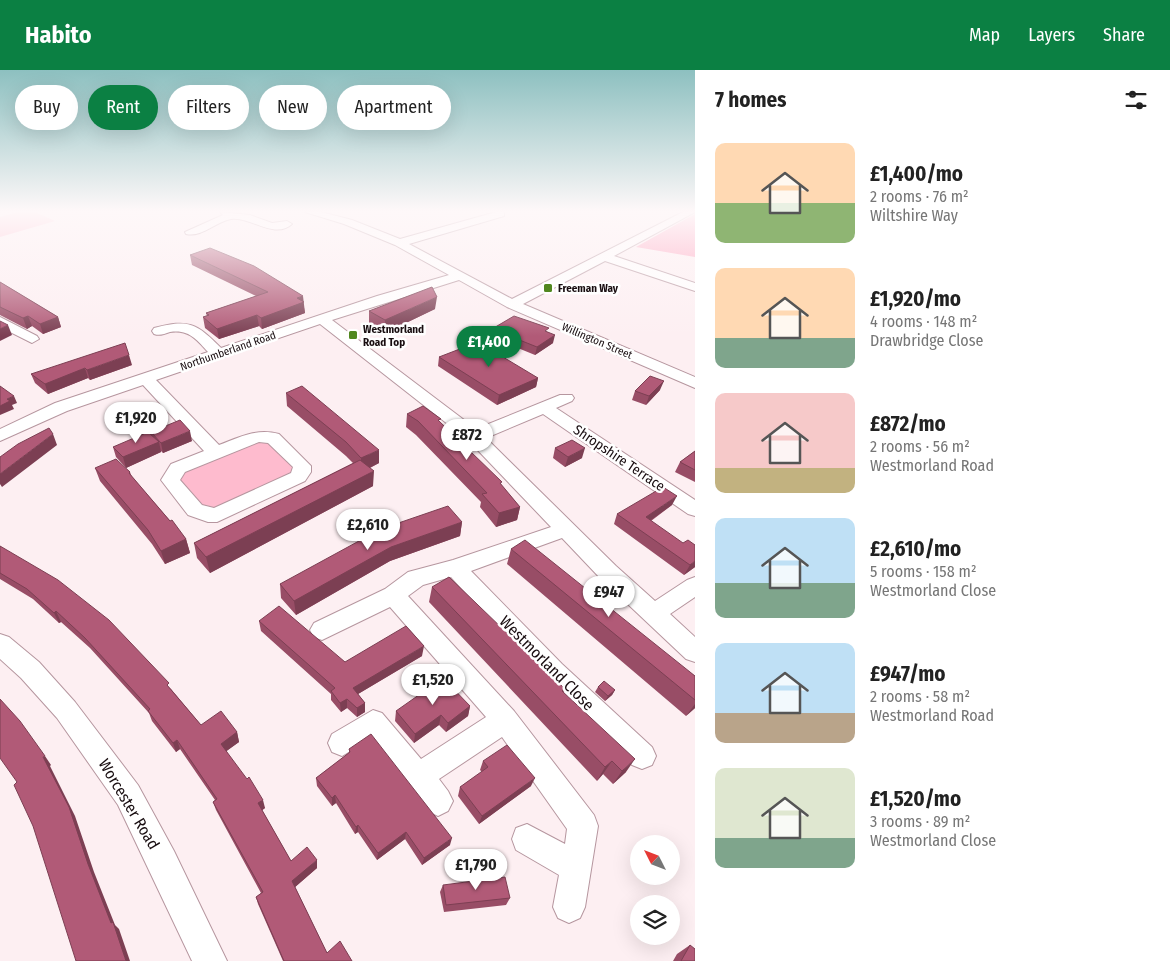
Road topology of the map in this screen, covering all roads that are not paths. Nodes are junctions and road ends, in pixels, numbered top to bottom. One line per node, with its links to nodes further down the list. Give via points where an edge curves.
1 (419, 254): 4 (street, Willington Street)
2 (611, 254): 3 (street)
3 (604, 257): 5 (street); 6 (street)
4 (460, 276): 6 (street, Willington Street); 7 (street, Northumberland Road)
5 (695, 287)
6 (512, 304): 13 (street, Willington Street)
7 (322, 319): 11 (street, Northumberland Road); 17 (street)
8 (0, 321): 10 (street)
9 (159, 332): 11 (street, via 185,326 195,331)
10 (32, 339)
11 (218, 354): 12 (street, Northumberland Road)
12 (146, 379): 16 (street, Northumberland Road, via 61,407); 18 (street)
13 (695, 383)
14 (566, 398): 15 (street)
15 (544, 407): 17 (street); 19 (street, Shropshire Terrace)
16 (0, 436)
17 (474, 436): 20 (street)
18 (216, 453): 18 (street, via 256,436 266,436 302,466 302,472 298,477 218,515 197,514 170,480 178,468)
19 (695, 509)
20 (567, 529): 21 (street); 24 (street)
21 (454, 568): 23 (street, via 416,578); 30 (street, Westmorland Close, via 553,672)
22 (695, 586): 24 (street)
23 (393, 595): 25 (street); 28 (street)
24 (654, 613): 27 (street)
25 (322, 630)
26 (0, 644): 36 (street, Worcester Road, via 30,670 66,710 128,795)
27 (695, 652)
28 (505, 720): 31 (street); 34 (street, via 583,826)
29 (342, 744): 31 (street, via 373,722)
30 (642, 756)
31 (419, 776): 32 (street)
32 (438, 801)
33 (528, 839): 34 (street)
34 (576, 868): 35 (street)
35 (568, 907)
36 (210, 961)

